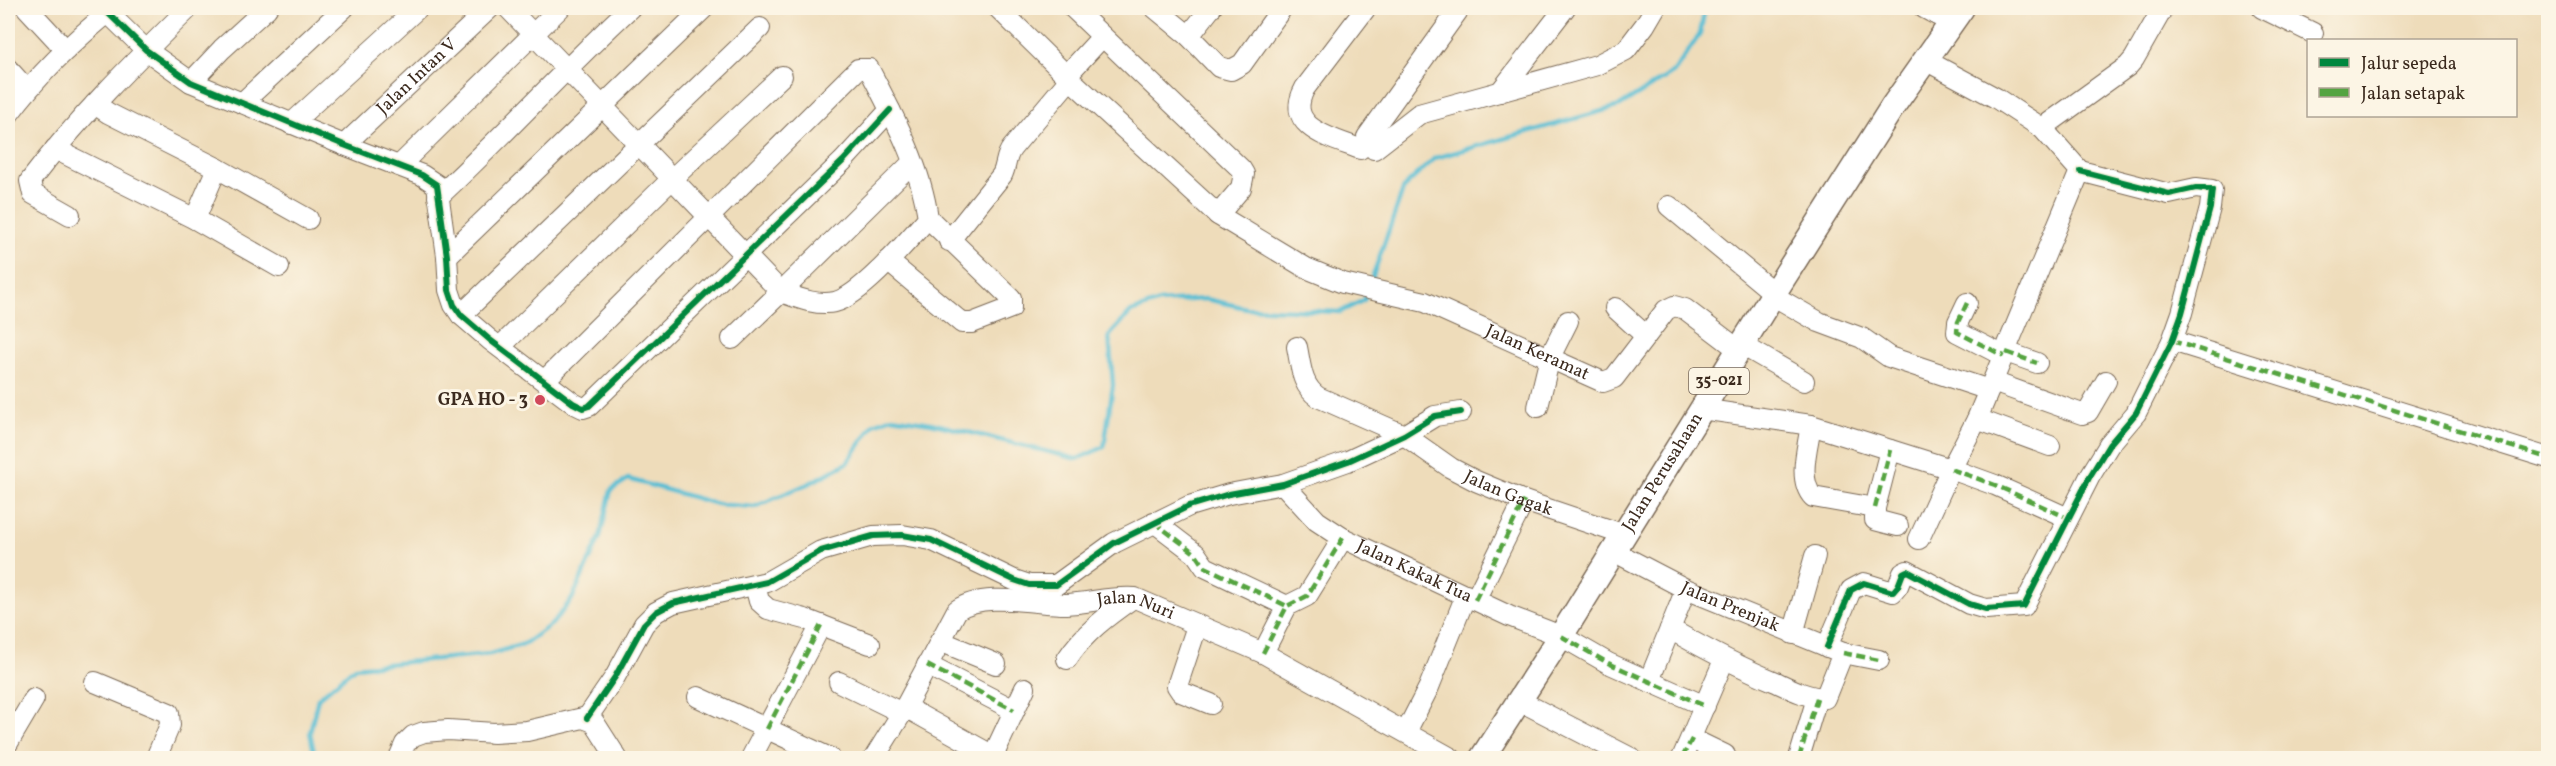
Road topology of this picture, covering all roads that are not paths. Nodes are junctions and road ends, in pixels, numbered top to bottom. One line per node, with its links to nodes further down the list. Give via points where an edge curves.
1 (27, 8): 30 (street)
2 (189, 8): 31 (street)
3 (267, 8): 37 (street)
4 (344, 8): 40 (street)
5 (418, 8): 45 (street)
6 (490, 8): 48 (street, Jalan Intan V)
7 (508, 8): 26 (street)
8 (560, 8): 26 (street)
9 (630, 8): 33 (street)
10 (704, 8): 42 (street)
11 (998, 8): 36 (street, Jalan Keramat)
12 (1074, 8): 29 (street)
13 (1155, 8): 28 (street)
14 (1211, 8): 28 (street)
15 (1282, 8): 28 (street, via 1242,64 1231,70 1219,67)
16 (1366, 8): 49 (street, via 1305,88 1298,104 1309,127)
17 (1460, 8): 49 (street)
18 (1565, 8): 39 (street)
19 (1655, 8): 39 (street, via 1626,50 1597,65)
20 (1924, 8): 24 (street)
21 (2163, 8): 46 (street, via 2127,66)
22 (2262, 8): 27 (street)
23 (108, 9): 30 (street); 31 (street)
24 (1957, 15): 32 (main road, Jalan Perusahaan / 35-021)
25 (760, 28): 47 (street)
26 (533, 33): 33 (street); 52 (street)
27 (2313, 33)
28 (1189, 36)
29 (1102, 37): 36 (street); 60 (street, via 1241,169 1241,188)
30 (66, 50): 38 (street)
31 (146, 50): 37 (street); 41 (street)
32 (1927, 61): 46 (street); 70 (main road, Jalan Perusahaan / 35-021, via 1893,106)
33 (567, 67): 42 (street); 56 (street)
34 (8, 69): 38 (street)
35 (782, 76): 55 (street)
36 (1068, 77): 60 (street, Jalan Keramat); 64 (street, via 1011,148 1002,175)
37 (192, 82): 40 (street)
38 (27, 90): 44 (street)
39 (1500, 92): 49 (street, via 1419,114)
40 (242, 103): 45 (street)
41 (95, 104): 50 (street); 53 (street)
42 (603, 107): 47 (street); 66 (street)
43 (890, 110): 51 (street); 59 (street, via 869,69 858,69); 65 (street, via 843,161)
44 (8, 115)
45 (291, 124): 48 (street)
46 (2042, 128): 54 (street)
47 (641, 144): 55 (street); 73 (street)
48 (344, 145): 52 (street)
49 (1367, 145)
50 (55, 149): 58 (street, via 29,186 33,194); 62 (street)
51 (912, 163): 61 (street); 69 (street)
52 (399, 166): 56 (street, via 422,174 437,185)
53 (217, 168): 62 (street); 63 (street)
54 (2080, 171): 77 (street, via 2169,194 2196,188 2212,190 2182,313); 81 (street)
55 (673, 178): 59 (street); 78 (street)
56 (438, 197): 66 (street)
57 (1669, 206): 70 (street)
58 (70, 215)
59 (710, 215): 65 (street); 84 (street)
60 (1218, 215): 82 (street, Jalan Keramat, via 1306,268 1343,283 1425,302)
61 (928, 218): 64 (street); 67 (street)
62 (195, 219): 68 (street)
63 (308, 219)
64 (949, 242): 67 (street, via 1011,298 1011,308 962,323)
65 (744, 255): 69 (street); 84 (street, via 589,406 583,408 573,403)
66 (447, 256): 73 (street, via 449,290)
67 (888, 261): 69 (street, via 855,292 836,302 813,302)
68 (279, 267)
69 (782, 292): 76 (street)
70 (1773, 294): 80 (main road, Jalan Perusahaan / 35-021); 87 (street, via 1820,322 1862,338 1889,357)
71 (1966, 303): 81 (street, via 1957,332)
72 (1615, 308): 75 (street)
73 (461, 315): 78 (street)
74 (1568, 321): 82 (street)
75 (1646, 336): 80 (street, Jalan Keramat, via 1666,310 1678,306); 82 (street, Jalan Keramat, via 1608,382)
76 (732, 339)
77 (2171, 342): 96 (street); 101 (street, via 2136,413 2109,445)
78 (500, 347): 84 (street)
79 (1297, 347): 93 (street, Jalan Gagak, via 1304,382 1311,392)
80 (1741, 347): 85 (street); 89 (main road, Jalan Perusahaan / 35-021)
81 (2005, 354): 83 (street); 87 (street)
82 (1550, 357): 88 (street)
83 (2037, 363)
84 (545, 380)
85 (1804, 381)
86 (2106, 381): 87 (street, via 2088,412 2082,414)
87 (1991, 386): 91 (street)
88 (1538, 407)
89 (1701, 409): 92 (street); 106 (main road, Jalan Perusahaan / 35-021)
90 (1461, 412): 93 (street, via 1435,416)
91 (1977, 419): 94 (street); 97 (street)
92 (1811, 425): 95 (street); 100 (street, via 1804,478 1807,490 1813,497)
93 (1404, 435): 98 (street, via 1348,461); 99 (street, Jalan Gagak, via 1459,472)
94 (2050, 446)
95 (1890, 450): 97 (street); 100 (street)
96 (2548, 458)
97 (1951, 469): 101 (street); 105 (street)
98 (1283, 484): 102 (street, via 1202,501); 104 (street, Jalan Kakak Tua, via 1317,521)
99 (1524, 501): 106 (street, Jalan Gagak); 111 (street)
100 (1875, 508): 103 (street, via 1875,520)
101 (2068, 518): 122 (street, via 2024,606 1986,609 1969,604 1907,571 1893,592 1864,583 1851,590)
102 (1154, 522): 110 (street, via 1114,543 1056,585); 113 (street, via 1197,554 1205,567)
103 (1898, 526)
104 (1343, 538): 111 (street, Jalan Kakak Tua); 113 (street, via 1307,596)
105 (1919, 539)
106 (1618, 543): 109 (street, Jalan Prenjak); 118 (main road, Jalan Perusahaan / 35-021)
107 (1815, 556): 117 (street)
108 (756, 589): 110 (street, via 821,551 873,536 902,535 931,540 1014,580); 114 (street, via 759,601 768,609); 140 (street, via 673,603 656,612 644,624)
109 (1686, 589): 116 (street); 117 (street, Jalan Prenjak)
110 (1031, 593): 112 (street, Jalan Nuri, via 1064,604); 119 (street, Jalan Nuri, via 965,604 957,610)
111 (1471, 597): 118 (street, Jalan Kakak Tua); 142 (street)
112 (1133, 598): 115 (street, Jalan Nuri); 123 (street, via 1096,624)
113 (1287, 606): 121 (street)
114 (821, 625): 120 (street); 141 (street)
115 (1197, 626): 121 (street, Jalan Nuri); 136 (street, via 1177,686)
116 (1670, 629): 124 (street); 128 (street)
117 (1792, 634): 122 (street, Jalan Prenjak)
118 (1561, 636): 128 (street, Jalan Kakak Tua); 135 (main road, Jalan Perusahaan / 35-021)
119 (940, 642): 126 (street); 127 (street, Jalan Nuri)
120 (870, 644)
121 (1263, 653): 142 (street, Jalan Nuri)
122 (1837, 653): 125 (street, Jalan Prenjak); 133 (street, via 1828,693 1825,698)
123 (1067, 659)
124 (1724, 660): 133 (street); 137 (street)
125 (1879, 660)
126 (996, 664)
127 (927, 665): 138 (street, Jalan Nuri); 139 (street)
128 (1649, 681): 137 (street, Jalan Kakak Tua)
129 (95, 682): 147 (street, via 169,714 170,725)
130 (839, 682): 138 (street)
131 (1025, 688): 139 (street)
132 (698, 697): 141 (street)
133 (1817, 698): 157 (street)
134 (34, 699): 144 (street)
135 (1518, 700): 154 (main road, Jalan Perusahaan / 35-021); 155 (street)
136 (1211, 704)
137 (1705, 706): 143 (street)
138 (903, 710): 146 (street); 152 (street, Jalan Nuri)
139 (1014, 710): 146 (street)
140 (587, 718): 148 (street, via 527,731 424,732 405,744); 149 (street, via 594,722)
141 (767, 729): 150 (street); 151 (street)
142 (1406, 732): 153 (street, Jalan Nuri)
143 (1692, 739): 145 (street); 156 (street)
144 (8, 743)
145 (1725, 755)
146 (995, 757)
147 (156, 759)
148 (399, 759)
149 (617, 759)
150 (752, 759)
151 (830, 759)
152 (874, 759)
153 (1451, 759)
154 (1482, 759)
155 (1631, 759)
156 (1682, 759)
157 (1799, 759)

